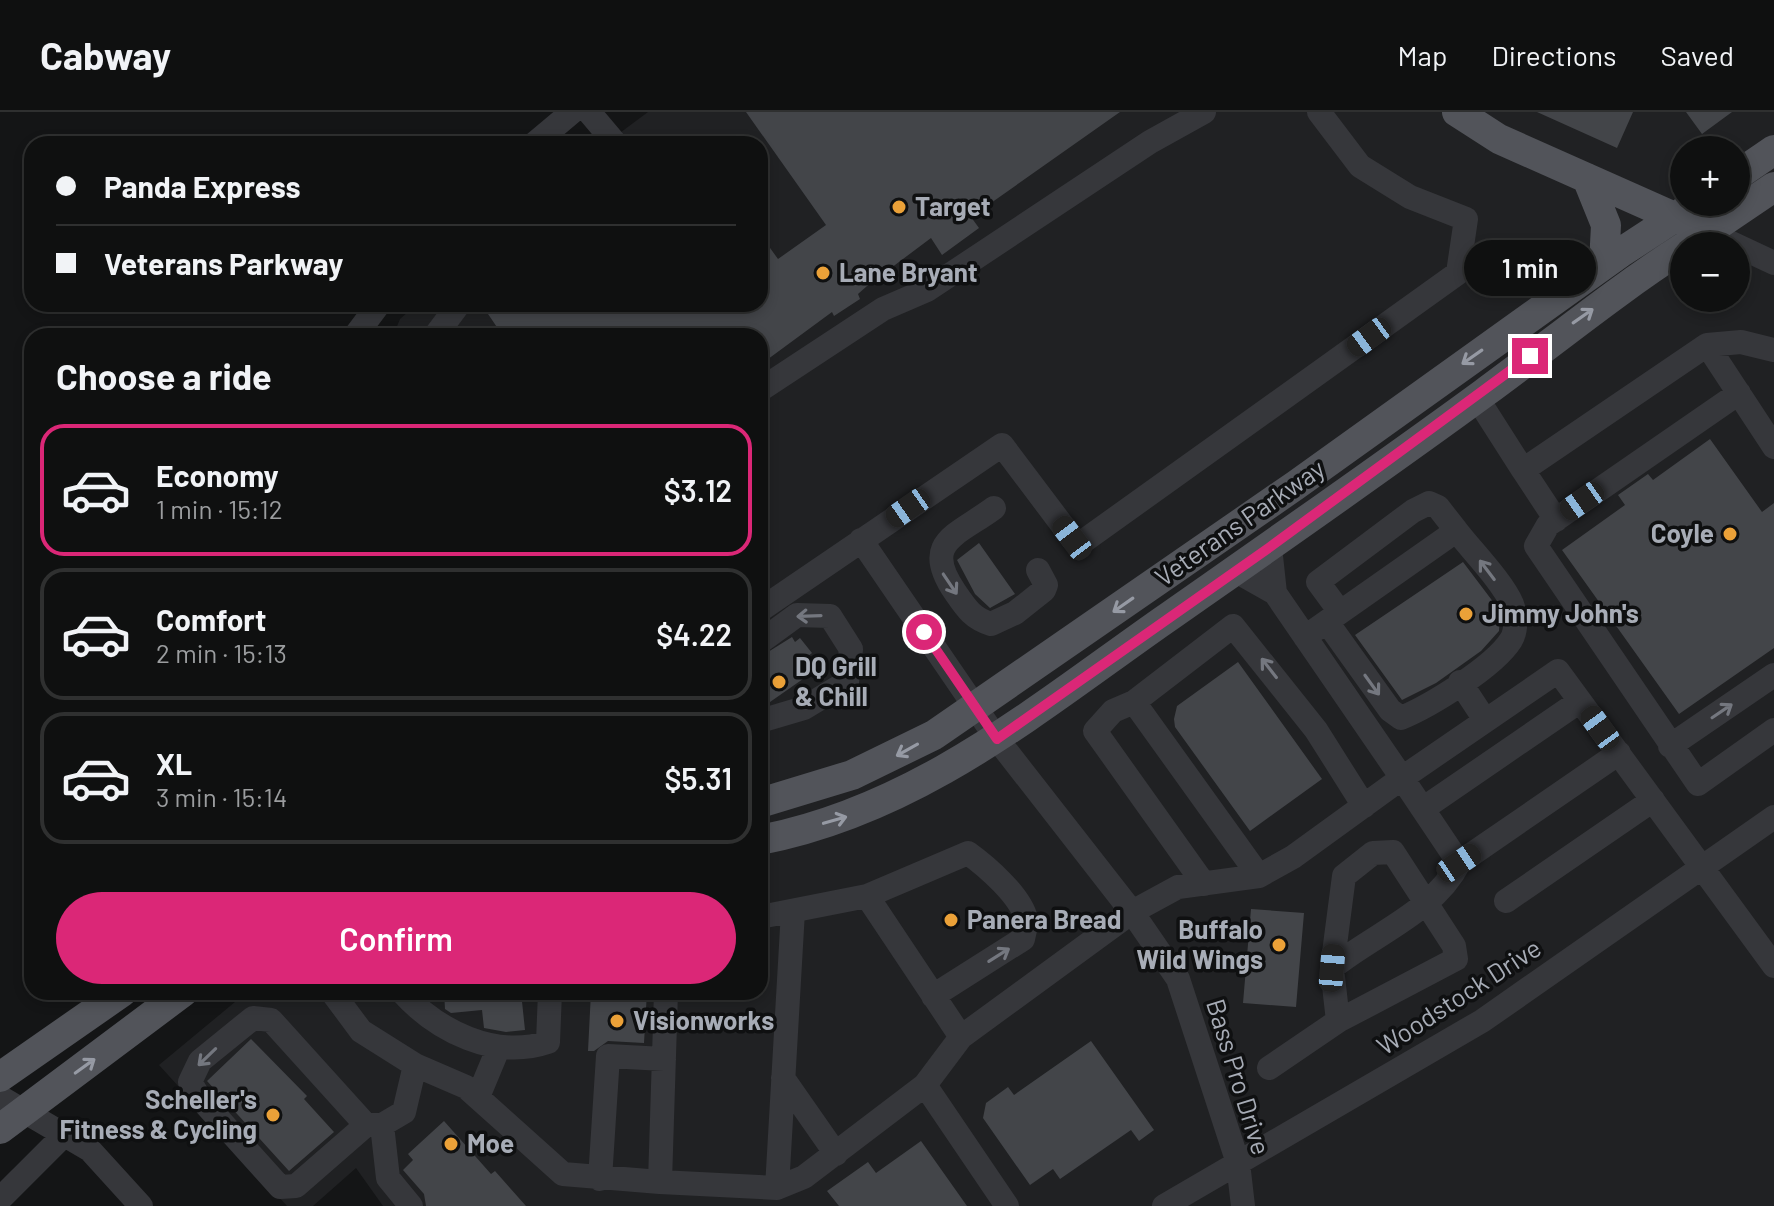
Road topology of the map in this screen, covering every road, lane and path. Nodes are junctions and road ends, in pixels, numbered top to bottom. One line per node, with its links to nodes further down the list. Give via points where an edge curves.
1 (572, 112): 6 (street)
2 (589, 112): 7 (street)
3 (1204, 112): 21 (street, via 927,290 883,309)
4 (1319, 112): 29 (street, via 1360,166 1410,197 1466,219 1458,273 1081,543 1002,445)
5 (1457, 112): 10 (main road, via 1499,139)
6 (544, 136)
7 (609, 136)
8 (1774, 150): 9 (main road)
9 (1750, 166)
10 (1587, 178): 12 (main road); 18 (main road, via 1606,225)
11 (1774, 187): 14 (main road, Veterans Parkway)
12 (1670, 205)
13 (1677, 216): 18 (main road, Veterans Parkway)
14 (1707, 232)
15 (1670, 257): 23 (main road, Veterans Parkway, one-way to 15)
16 (1750, 257): 17 (street)
17 (1774, 263)
18 (1604, 264): 42 (main road, Veterans Parkway, one-way to 42)
19 (1707, 345): 20 (street, via 1741,342); 22 (street); 25 (street)
20 (1774, 350)
21 (768, 385)
22 (1739, 393): 24 (street); 27 (street)
23 (1477, 398): 25 (street); 30 (main road, Veterans Parkway)
24 (1774, 447)
25 (1523, 470): 27 (street)
26 (994, 508): 31 (street, one-way to 31, via 939,553 940,571 970,614 991,624 1015,613 1044,590)
27 (1556, 520): 47 (street, via 1536,546)
28 (1456, 530): 35 (street); 35 (street, via 1429,503 1413,511 1318,582); 39 (street, one-way to 28, via 1496,657 1512,639 1516,620 1512,603)
29 (861, 540): 34 (street); 42 (street, Bass Pro Drive)
30 (1270, 547): 32 (main road, Veterans Parkway); 33 (street)
31 (1038, 570)
32 (1236, 571): 33 (street); 46 (main road, Veterans Parkway)
33 (1275, 593): 37 (street)
34 (768, 604)
35 (1333, 617): 37 (street); 39 (street, one-way to 39, via 1390,710 1401,718)
36 (768, 636): 43 (street, one-way to 36, via 804,708 847,682 851,649 830,616 797,615)
37 (1305, 637): 49 (street)
38 (1774, 675): 47 (street, one-way to 38)
39 (1460, 682): 44 (street)
40 (1580, 701): 44 (street, via 1558,671); 48 (street); 53 (street)
41 (1134, 702): 52 (street, one-way to 41, via 1316,730 1233,626); 58 (street); 59 (street, via 1113,711 1095,731)
42 (976, 707): 46 (street, Bass Pro Drive); 51 (main road, Veterans Parkway, one-way to 51, via 888,760)
43 (768, 719)
44 (1485, 720): 49 (street)
45 (1774, 730): 47 (street, via 1698,784)
46 (997, 739): 55 (main road, Veterans Parkway, one-way to 46, via 884,802); 64 (street, Bass Pro Drive)
47 (1670, 746)
48 (1619, 753): 50 (street); 56 (street)
49 (1402, 778): 52 (street); 53 (street)
50 (1653, 800): 57 (street); 61 (street)
51 (768, 801)
52 (1364, 806): 58 (street)
53 (1424, 808): 56 (street)
54 (1774, 817): 57 (street, Woodstock Drive)
55 (768, 838)
56 (1459, 863): 62 (street, via 1449,882)
57 (1704, 867): 66 (street); 89 (street, Woodstock Drive, via 1482,1021)
58 (1259, 876): 59 (street)
59 (1204, 884): 64 (street, via 1178,887)
60 (867, 896): 63 (street); 68 (street); 68 (street, one-way to 60, via 1023,939 1026,919 1006,888 968,853)
61 (1506, 901)
62 (1424, 904): 67 (street); 67 (street, via 1393,852 1373,853 1344,876); 75 (street, via 1454,946 1456,959)
63 (793, 911): 65 (street); 82 (street)
64 (1132, 912): 76 (street); 89 (street, Bass Pro Drive, via 1178,979)
65 (768, 916)
66 (1774, 966)
67 (1332, 968): 75 (street)
68 (933, 996): 76 (street)
69 (111, 1000): 81 (main road)
70 (171, 1000): 85 (main road, one-way to 70)
71 (338, 1000): 79 (street, via 361,1031)
72 (409, 1000): 77 (street, via 423,1015)
73 (550, 1000): 77 (street, via 548,1042)
74 (666, 1000): 78 (street)
75 (1338, 1021): 80 (street)
76 (961, 1037): 83 (street)
77 (498, 1049): 84 (street)
78 (664, 1059): 90 (street, via 608,1056); 91 (street)
79 (415, 1065): 84 (street); 86 (street, via 404,1112)
80 (1269, 1068)
81 (0, 1077)
82 (783, 1078): 88 (street); 92 (street)
83 (925, 1085): 88 (street); 96 (street)
84 (478, 1097): 90 (street, via 563,1174)
85 (7, 1113): 87 (street)
86 (374, 1125): 86 (street, one-way to 86, via 271,1020 253,1018 200,1061 190,1082 280,1187 296,1186); 95 (street, via 388,1178)
87 (63, 1136): 93 (street); 94 (street, via 90,1150)
88 (836, 1154): 92 (street)
89 (1238, 1163): 97 (street, Woodstock Drive); 98 (street, Bass Pro Drive)
90 (600, 1179): 91 (street)
91 (660, 1182): 92 (street)
92 (777, 1188)
93 (0, 1199)
94 (141, 1206)
95 (411, 1206)
96 (1007, 1206)
97 (1164, 1206)
98 (1243, 1206)

